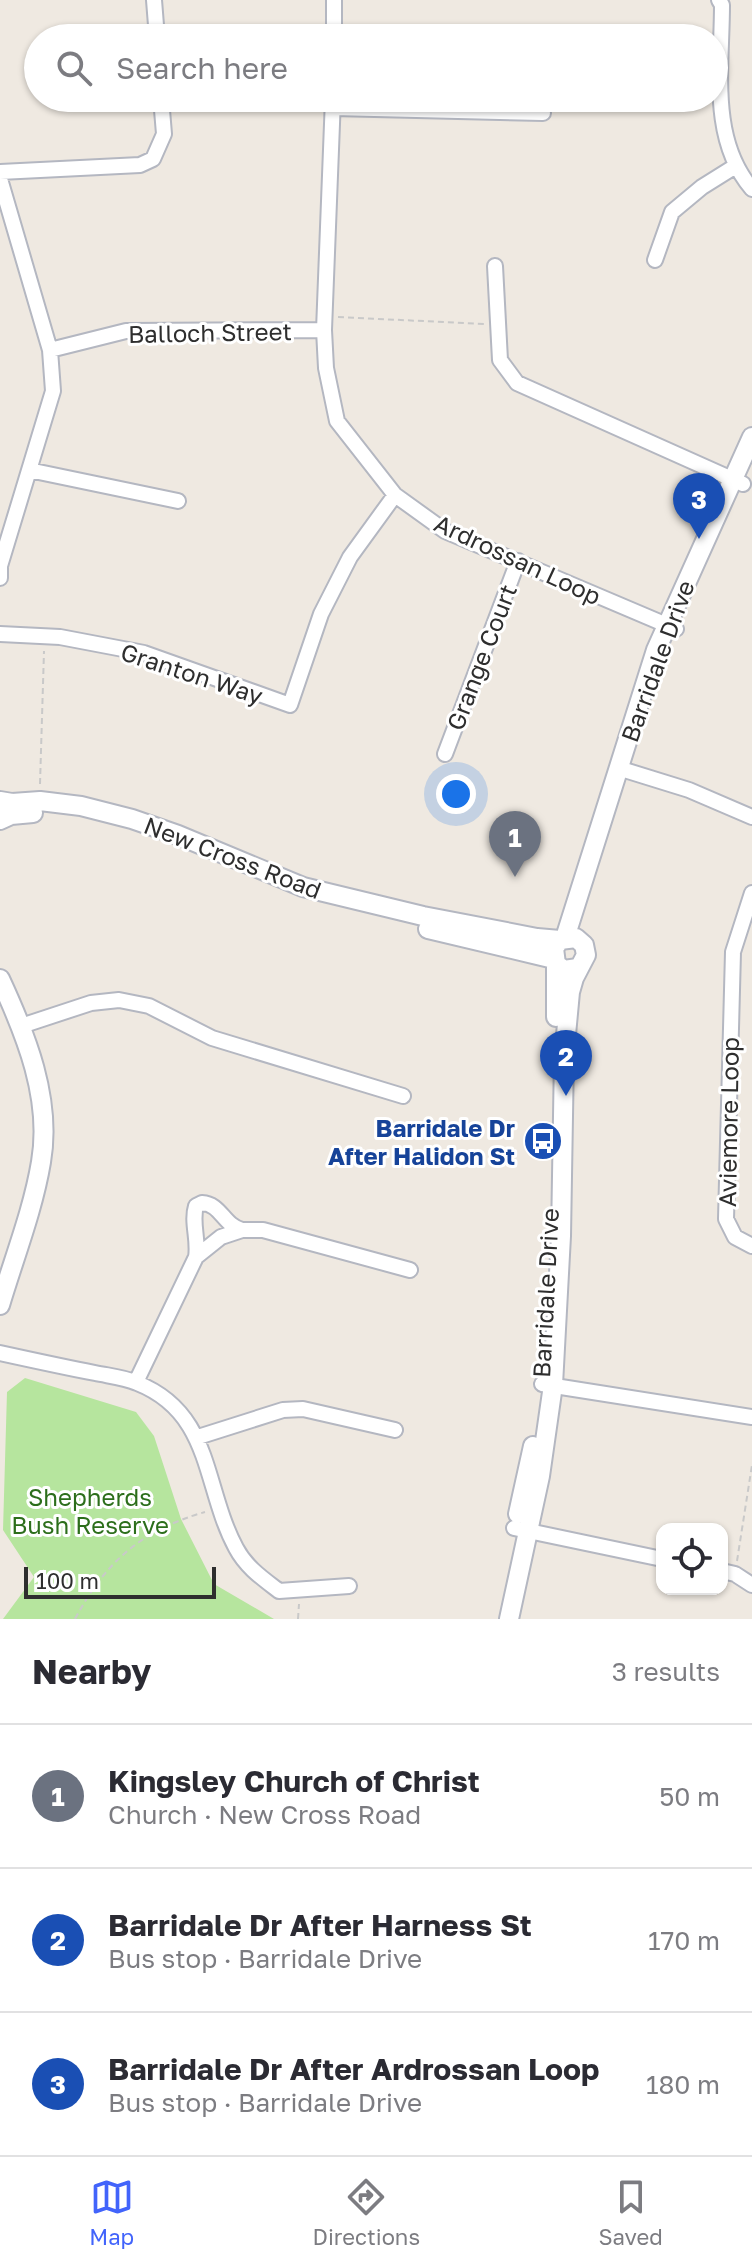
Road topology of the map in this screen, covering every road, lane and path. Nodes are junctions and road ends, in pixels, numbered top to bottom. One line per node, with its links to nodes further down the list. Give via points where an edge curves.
1 (154, 0): 4 (street)
2 (334, 0): 5 (street)
3 (719, 0): 6 (street)
4 (156, 24)
5 (334, 24)
6 (722, 24)
7 (162, 112): 13 (street, via 164,134 153,159 140,165)
8 (333, 112): 18 (street, Ardrossan Loop)
9 (522, 112): 11 (street)
10 (723, 112): 12 (street)
11 (543, 113)
12 (734, 167): 15 (street); 16 (street, via 672,212)
13 (0, 172)
14 (0, 179): 20 (street)
15 (752, 189)
16 (655, 260)
17 (495, 266): 19 (street)
18 (325, 323): 19 (path); 20 (street, Balloch Street, via 126,331); 25 (street, Ardrossan Loop, via 326,368 337,421)
19 (496, 325): 24 (street, via 500,360 517,383)
20 (50, 350): 23 (street, via 53,391)
21 (752, 437): 24 (street, Barridale Drive)
22 (752, 465): 24 (street, Barridale Drive)
23 (29, 470): 26 (street); 28 (street)
24 (738, 482): 29 (street, Barridale Drive)
25 (395, 495): 27 (street, Ardrossan Loop, via 445,531); 31 (street, Granton Way, via 350,557 326,603 290,705 144,653)
26 (178, 501)
27 (518, 561): 29 (street, Ardrossan Loop); 32 (street, Grange Court)
28 (0, 578)
29 (671, 627): 33 (street, Barridale Drive)
30 (0, 634): 31 (street, Granton Way)
31 (44, 637): 35 (path)
32 (445, 754)
33 (623, 770): 36 (street); 39 (street, Barridale Drive)
34 (0, 801): 35 (street, New Cross Road)
35 (40, 801): 39 (street, New Cross Road, via 132,819 303,887 423,916)
36 (752, 817)
37 (0, 820): 40 (street, New Cross Road, via 40,813 79,817 174,846 299,898)
38 (752, 893): 46 (street, Aviemore Loop, via 733,952 726,1219 735,1237)
39 (569, 940): 40 (street, via 554,948); 41 (street, via 586,955)
40 (555, 962): 41 (street, via 564,970); 53 (street, Barridale Drive)
41 (578, 968): 53 (street, Barridale Drive, via 570,992 564,1056 561,1236)
42 (0, 979): 43 (street)
43 (21, 1026): 44 (street, via 91,1003 119,1000 149,1006 212,1038); 49 (street, via 39,1086 43,1136 38,1176)
44 (403, 1096)
45 (242, 1230): 47 (street, via 221,1237); 47 (street, via 232,1228 216,1206 196,1206); 48 (street, via 263,1230)
46 (752, 1246)
47 (196, 1257): 52 (street)
48 (410, 1270)
49 (4, 1273): 50 (street)
50 (0, 1305)
51 (0, 1353): 52 (street)
52 (136, 1382): 56 (street, via 169,1401)
53 (547, 1384): 54 (street); 59 (street, Barridale Drive)
54 (752, 1417)
55 (395, 1430): 56 (street, via 303,1409 283,1410)
56 (198, 1437): 58 (street)
57 (752, 1465): 61 (path)
58 (219, 1508): 63 (street, via 252,1571 279,1591); 64 (path, via 148,1534 121,1555)
59 (520, 1530): 60 (street); 65 (street, Barridale Drive); 66 (street, Barridale Drive)
60 (656, 1558)
61 (729, 1572): 62 (street)
62 (752, 1585)
63 (349, 1586)
64 (75, 1619)
65 (497, 1619)
66 (509, 1619)

